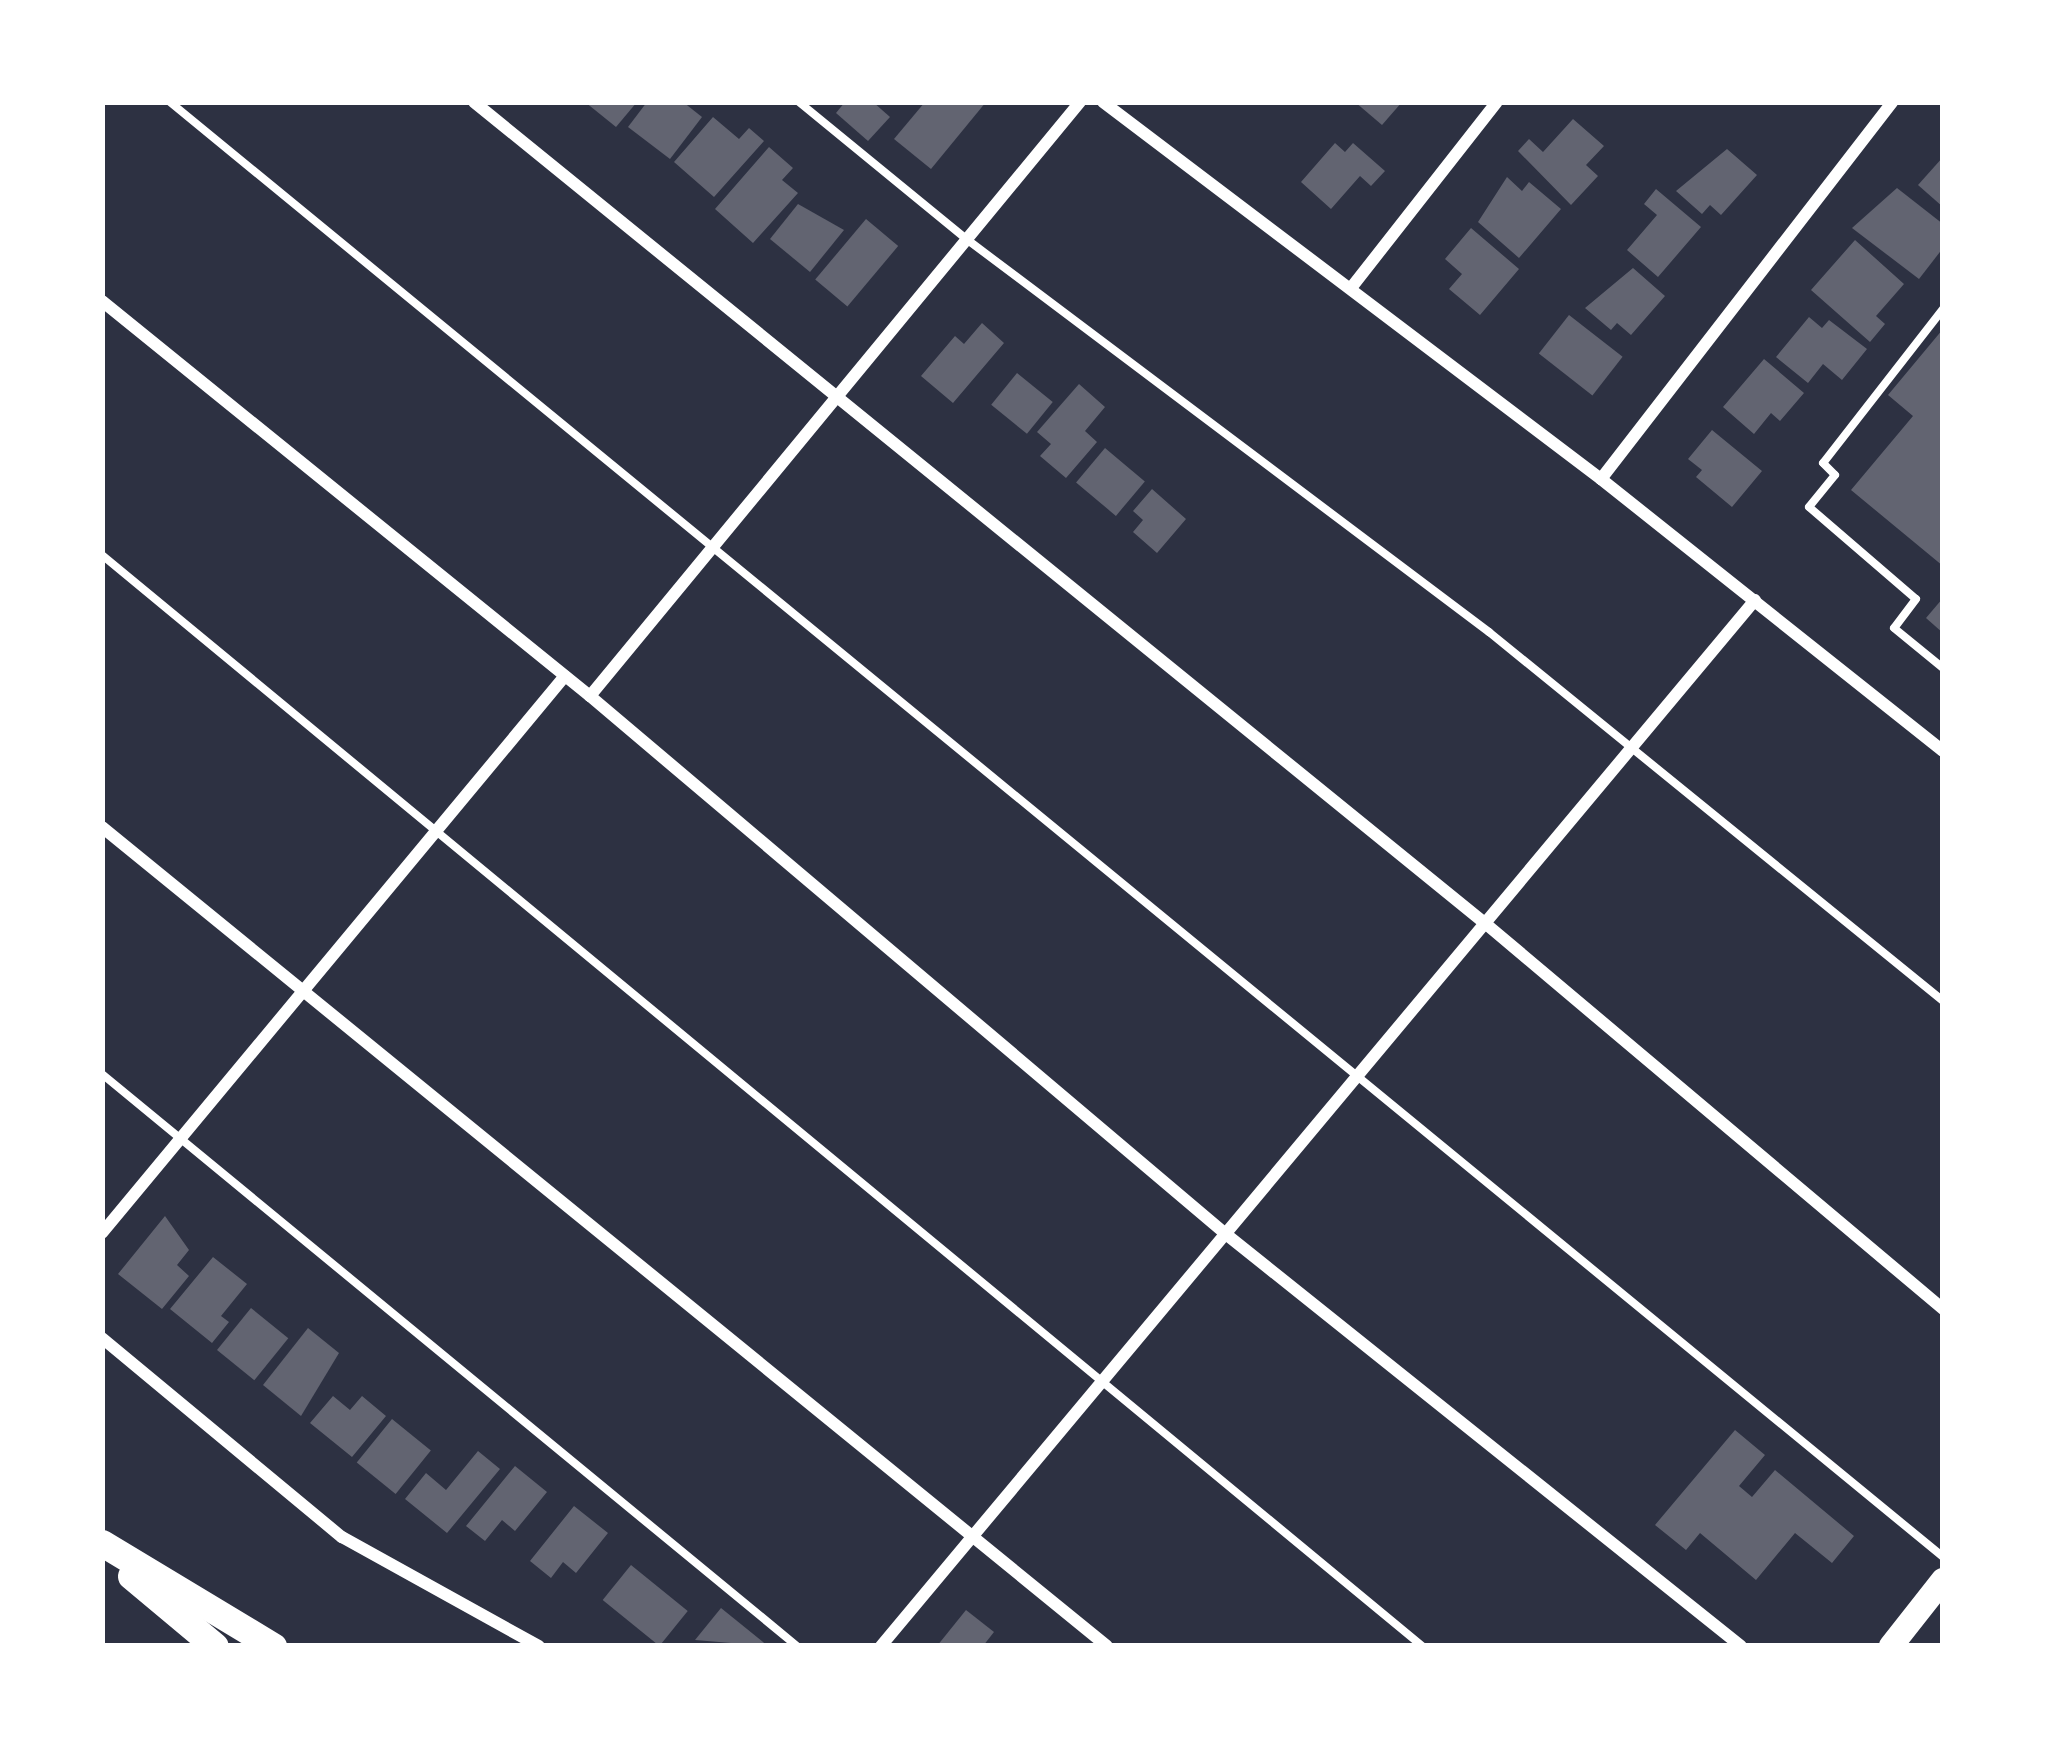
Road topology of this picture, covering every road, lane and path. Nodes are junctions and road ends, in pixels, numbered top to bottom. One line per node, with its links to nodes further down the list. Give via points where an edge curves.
1 (170, 102): 14 (lane)
2 (474, 102): 12 (street)
3 (799, 102): 8 (lane)
4 (1080, 102): 8 (street)
5 (1103, 102): 9 (street)
6 (1497, 102): 9 (street)
7 (1892, 102): 13 (street)
8 (969, 241): 12 (street); 20 (lane)
9 (1351, 288): 13 (street)
10 (102, 301): 18 (street)
11 (1943, 309): 17 (lane, via 1823,463 1835,475 1809,507 1916,599 1894,628)
12 (838, 400): 14 (street); 24 (street)
13 (1601, 479): 16 (street)
14 (715, 546): 19 (street); 28 (lane)
15 (102, 555): 23 (lane)
16 (1755, 600): 20 (street); 21 (street)
17 (1943, 668)
18 (565, 676): 19 (street); 23 (street)
19 (590, 696): 31 (street)
20 (1634, 746): 24 (street); 26 (lane)
21 (1943, 752)
22 (102, 827): 25 (street)
23 (438, 829): 25 (street); 34 (lane)
24 (1486, 924): 28 (street); 32 (street)
25 (301, 994): 29 (street); 35 (street)
26 (1943, 1001)
27 (102, 1074): 29 (lane)
28 (1356, 1076): 31 (street); 37 (lane)
29 (181, 1138): 30 (street); 42 (lane)
30 (102, 1233)
31 (1227, 1235): 34 (street); 46 (street)
32 (1943, 1309)
33 (102, 1339): 41 (street, via 342,1537)
34 (1104, 1382): 35 (street); 45 (lane)
35 (971, 1533): 43 (street); 44 (street)
36 (102, 1548): 39 (highway); 40 (highway)
37 (1943, 1557)
38 (1943, 1580): 47 (main road)
39 (215, 1646)
40 (273, 1646)
41 (539, 1646)
42 (796, 1646)
43 (881, 1646)
44 (1107, 1646)
45 (1422, 1646)
46 (1741, 1646)
47 (1891, 1646)

